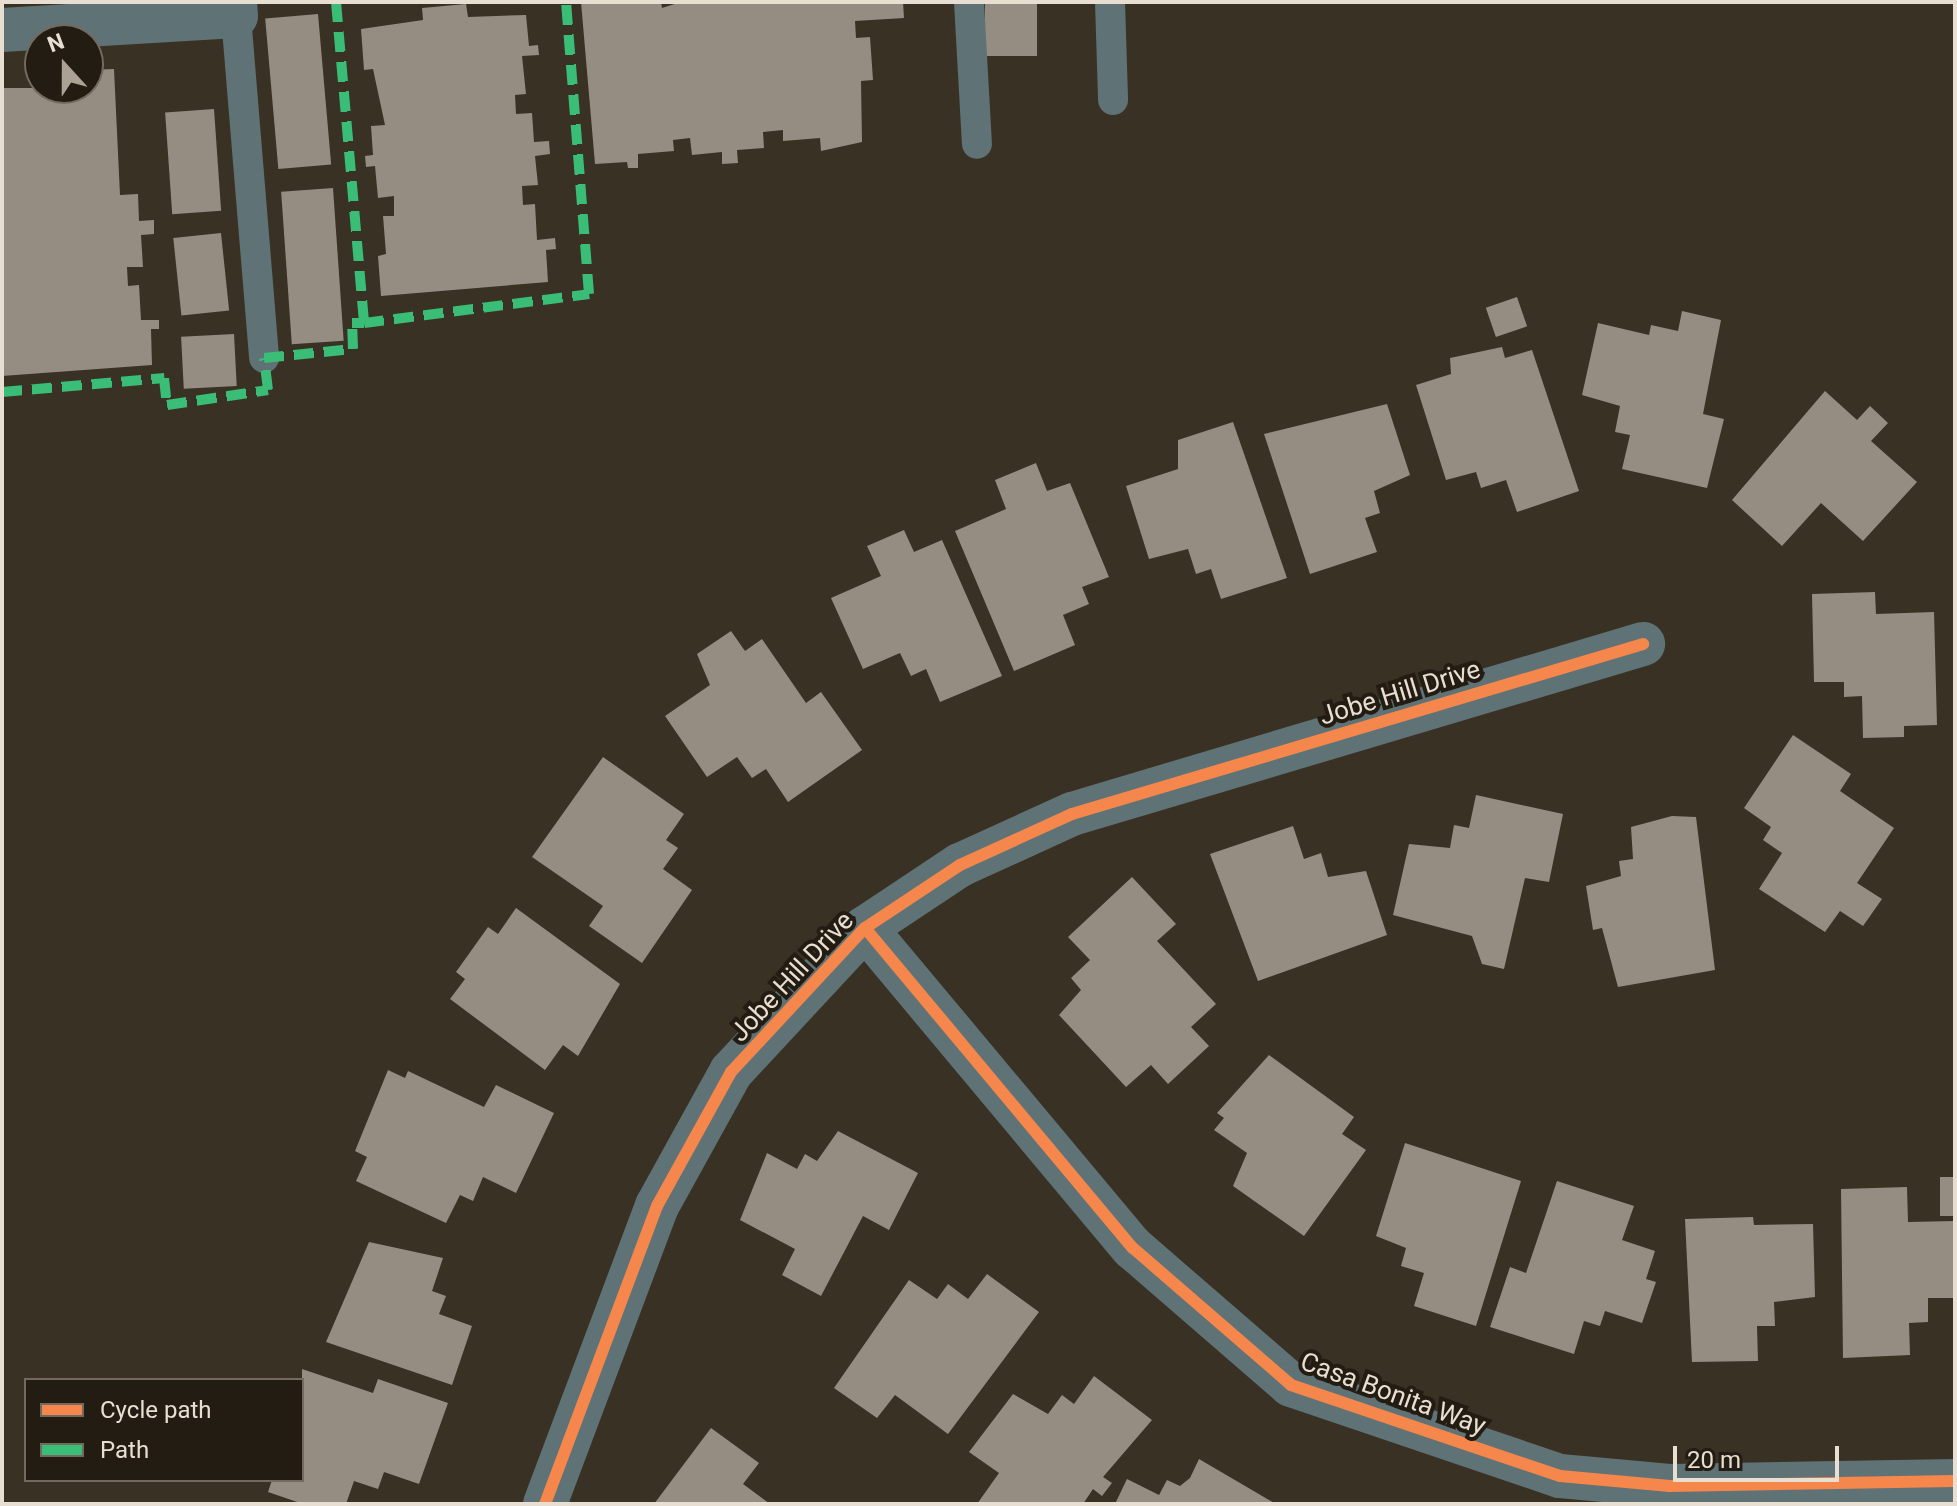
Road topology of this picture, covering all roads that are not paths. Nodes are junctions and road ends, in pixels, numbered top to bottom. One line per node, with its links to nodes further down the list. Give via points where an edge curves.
1 (969, 2): 6 (lane)
2 (1110, 2): 5 (lane)
3 (236, 9): 4 (street); 7 (lane)
4 (2, 30)
5 (1113, 100)
6 (977, 144)
7 (264, 358)
8 (1643, 644): 9 (street, Jobe Hill Drive, via 1072,814 960,865)
9 (865, 928): 10 (street, Casa Bonita Way, via 1133,1248 1291,1385 1560,1476 1670,1486); 11 (street, Jobe Hill Drive, via 731,1072 672,1179)
10 (1955, 1481)
11 (545, 1504)

